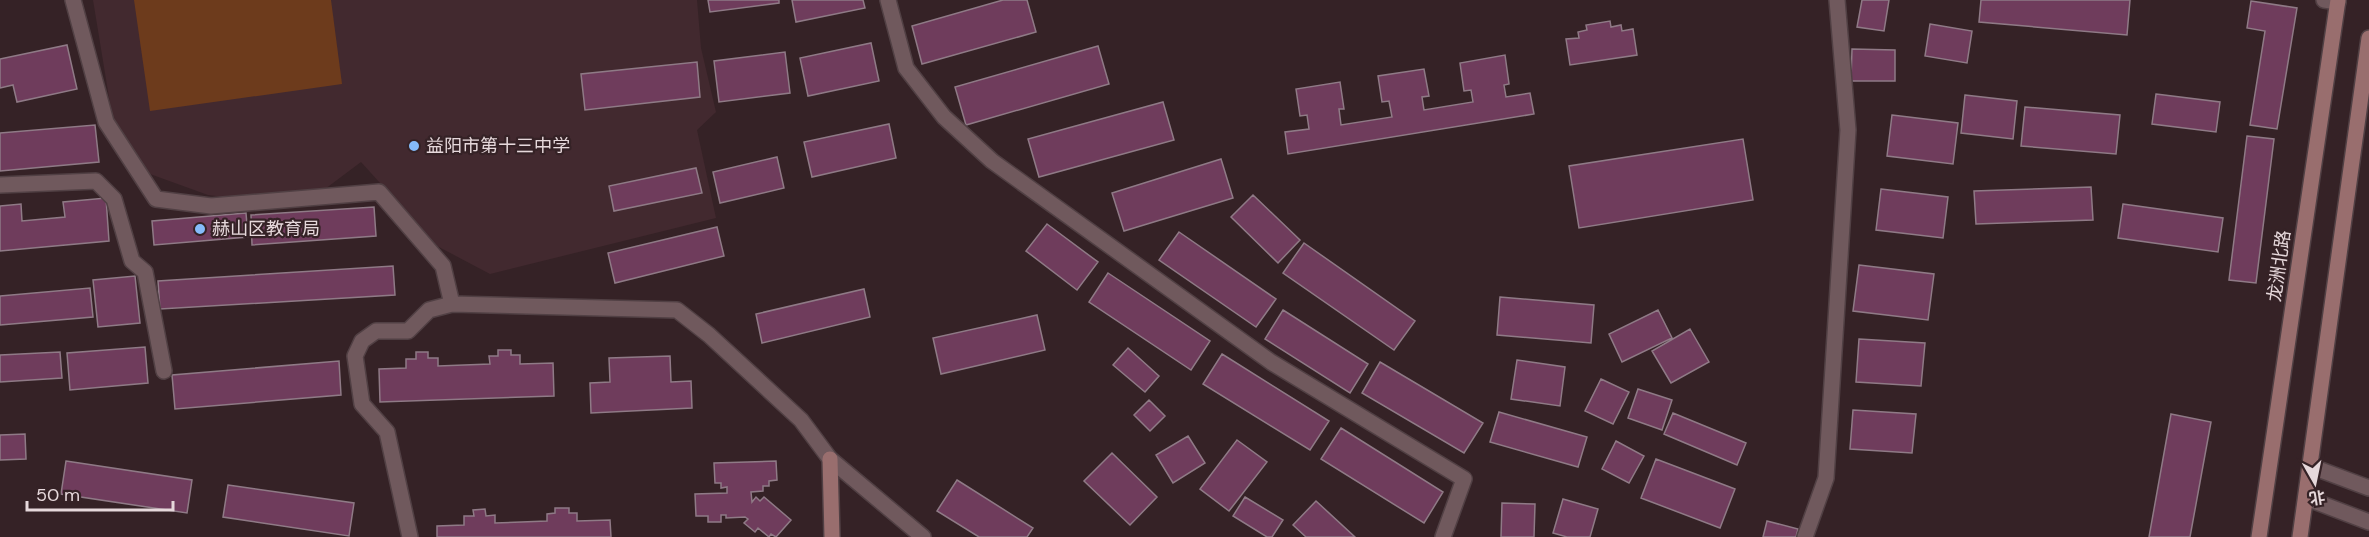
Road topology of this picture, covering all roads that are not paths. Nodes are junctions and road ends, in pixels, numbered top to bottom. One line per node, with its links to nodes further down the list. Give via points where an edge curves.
1 (73, 0): 7 (street, via 106,122 156,199 211,206 379,192 443,266)
2 (888, 0): 17 (street, via 906,68 944,117 992,161 1271,363 1464,480)
3 (1837, 0): 18 (street, via 1848,130 1826,478)
4 (2333, 1): 19 (main road, 龙洲北路)
5 (2369, 38): 10 (main road)
6 (0, 185): 8 (street, via 96,180 114,199 132,261 145,272)
7 (452, 304): 9 (street, via 677,310 801,420); 14 (street, via 429,310 408,331 376,331 362,341 355,356 362,404 387,432)
8 (164, 371)
9 (830, 459): 15 (main road); 16 (street)
10 (2310, 465): 11 (street); 12 (main road)
11 (2369, 488)
12 (2306, 498): 13 (street); 20 (main road)
13 (2369, 522)
14 (410, 537)
15 (832, 537)
16 (923, 537)
17 (1443, 537)
18 (1804, 537)
19 (2259, 537)
20 (2300, 537)

